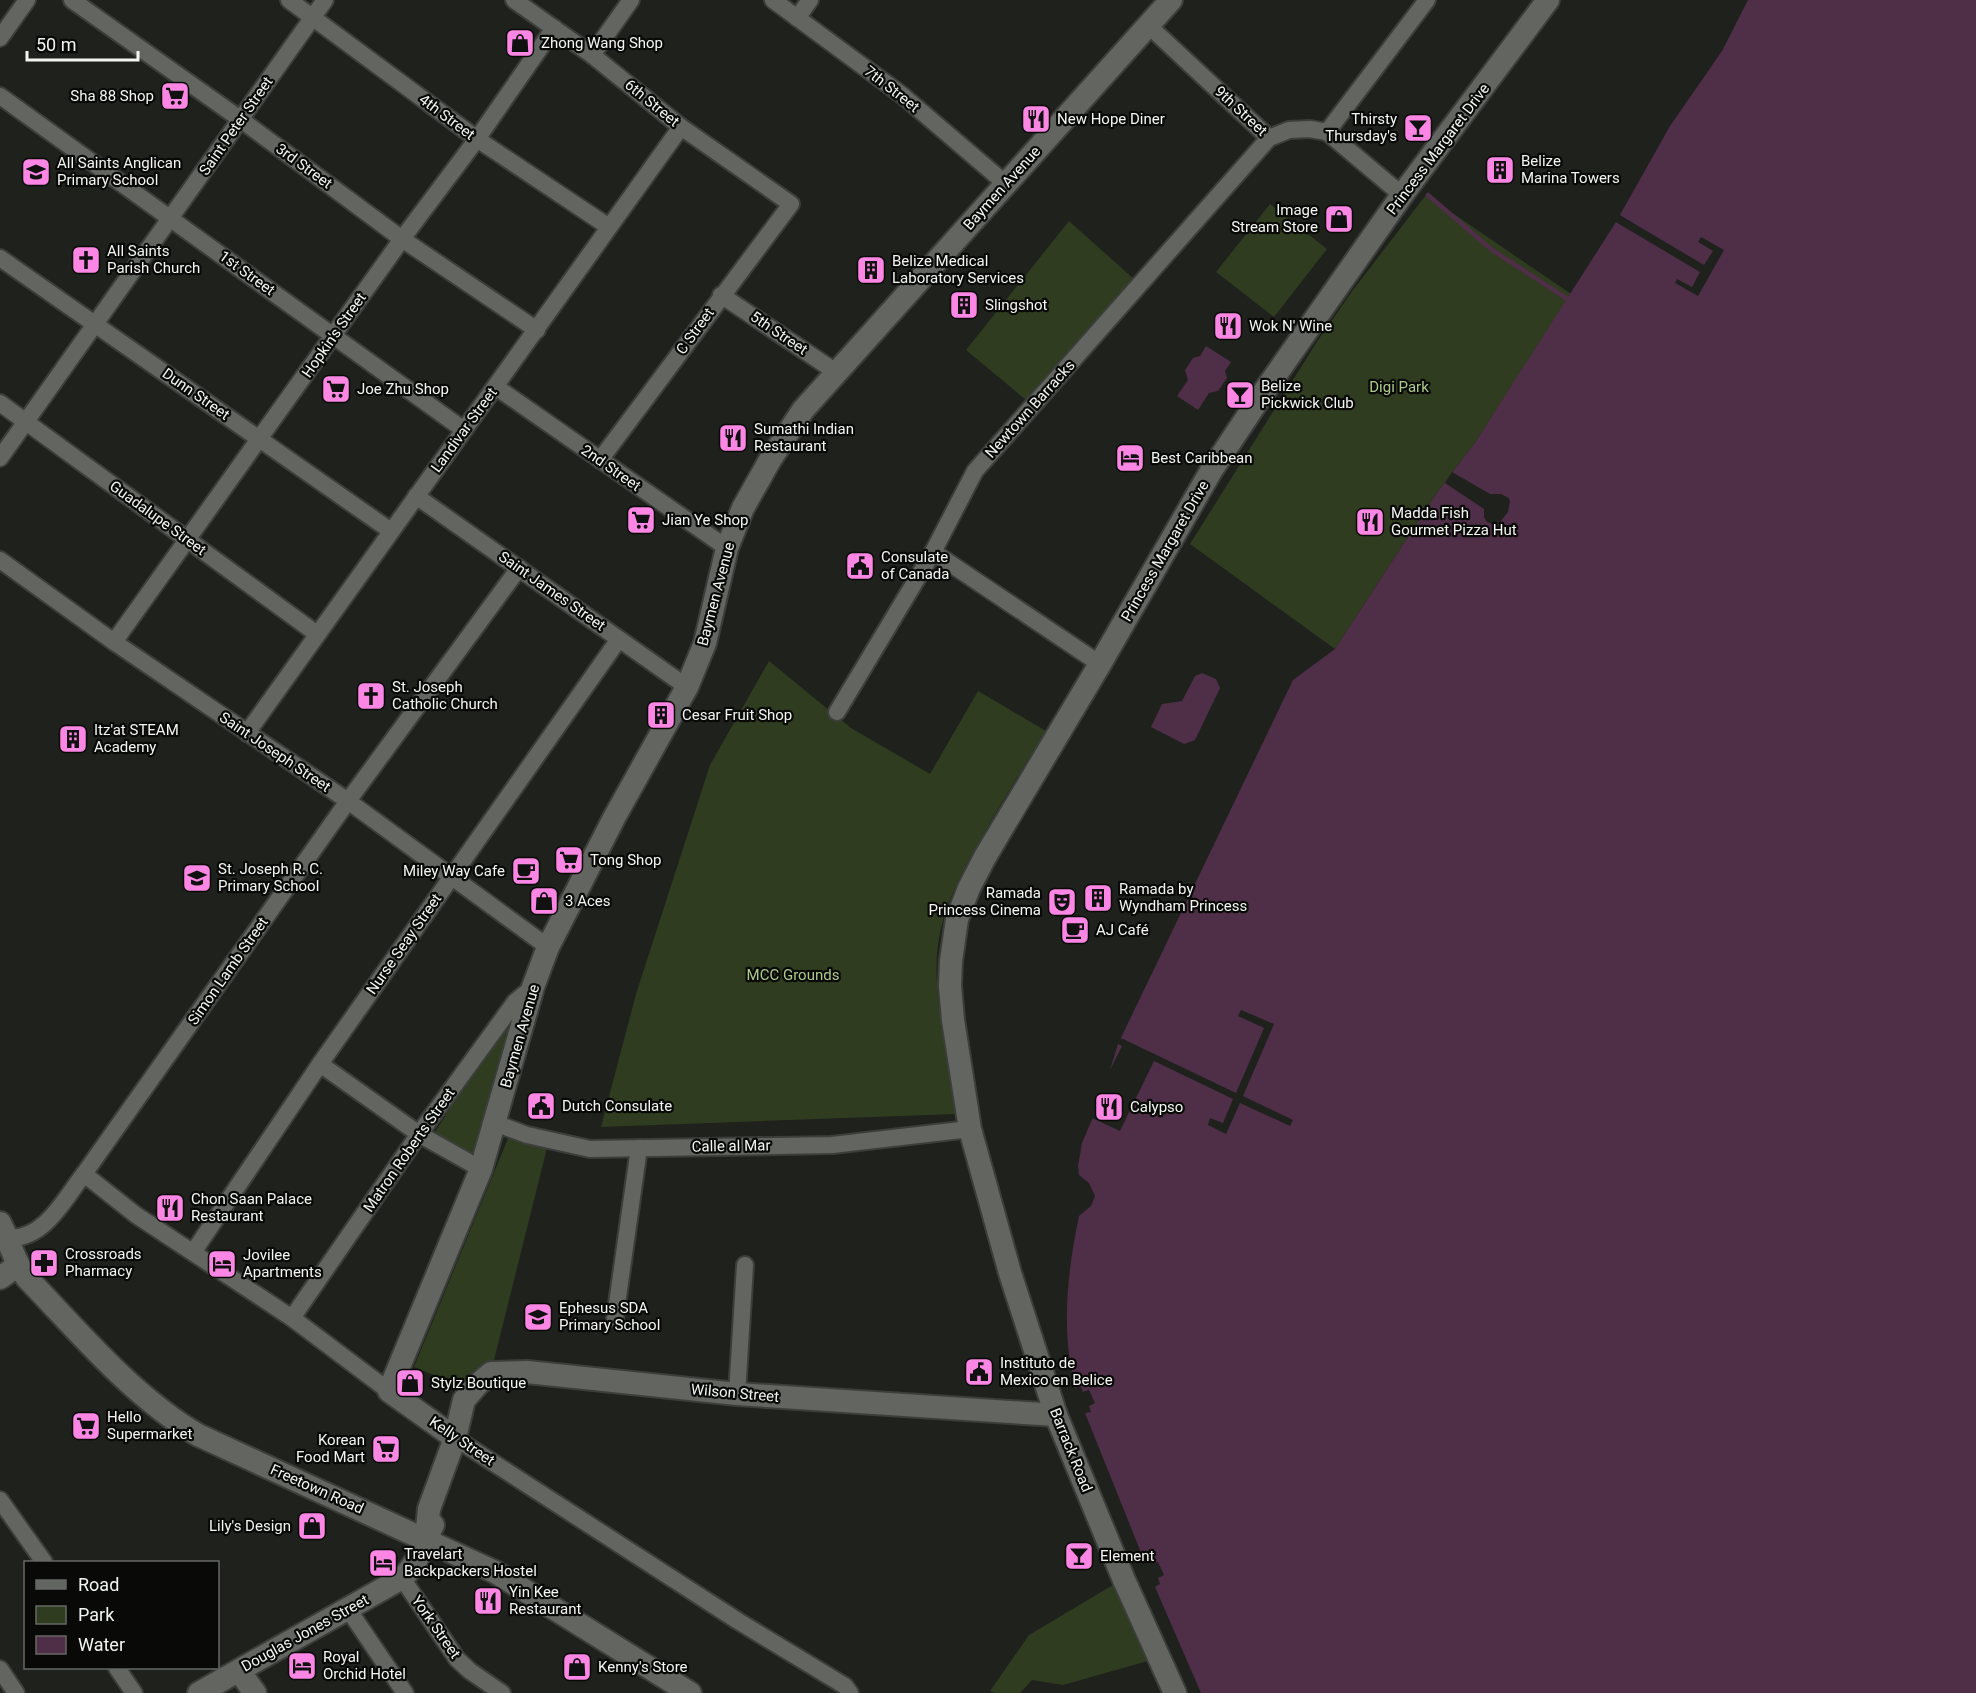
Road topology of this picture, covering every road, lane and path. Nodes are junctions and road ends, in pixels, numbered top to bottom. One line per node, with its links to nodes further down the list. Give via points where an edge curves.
1 (27, 0): 16 (street)
2 (72, 0): 19 (street, 3rd Street)
3 (289, 0): 12 (street, 4th Street)
4 (325, 0): 12 (street, Saint Peter Street)
5 (514, 0): 15 (street, 6th Street)
6 (631, 0): 17 (street)
7 (773, 0): 13 (street, 7th Street)
8 (810, 0): 13 (street)
9 (1171, 0): 14 (main road, Baymen Avenue)
10 (1426, 0): 21 (street)
11 (1548, 0): 25 (main road, Princess Margaret Drive)
12 (313, 17): 19 (street, Saint Peter Street); 23 (street, 4th Street)
13 (797, 18): 24 (street, 7th Street, via 902,95)
14 (1149, 26): 22 (street, 9th Street); 24 (main road, Baymen Avenue)
15 (554, 28): 17 (street, 6th Street); 23 (street, Hopkin's Street)
16 (0, 38)
17 (592, 55): 20 (street, 6th Street)
18 (0, 96): 27 (street, 1st Street)
19 (240, 119): 27 (street, Saint Peter Street); 29 (street, 3rd Street)
20 (681, 127): 26 (street, 6th Street); 28 (street, Landivar Street)
21 (1327, 132): 22 (street, 9th Street, via 1289,130); 25 (street)
22 (1269, 138): 47 (street, Newtown Barracks, via 975,471)
23 (477, 139): 28 (street, 4th Street); 29 (street, Hopkin's Street)
24 (1006, 184): 35 (main road, Baymen Avenue)
25 (1402, 195): 53 (main road, Princess Margaret Drive, via 1211,471)
26 (791, 204): 31 (street, C Street)
27 (170, 218): 32 (street, Saint Peter Street); 34 (street, 1st Street)
28 (609, 227): 33 (street, Landivar Street)
29 (402, 239): 33 (street, 3rd Street); 34 (street, Hopkin's Street)
30 (0, 258): 32 (street, Dunn Street)
31 (721, 295): 35 (street, 5th Street); 42 (street, C Street)
32 (96, 323): 38 (street, Saint Peter Street); 40 (street, Dunn Street)
33 (537, 330): 36 (street, Landivar Street)
34 (333, 335): 39 (street, 1st Street); 40 (street, Hopkin's Street)
35 (836, 372): 46 (main road, Baymen Avenue, via 803,410 770,460 743,508)
36 (496, 387): 39 (street, Landivar Street); 42 (street, 2nd Street)
37 (0, 403): 38 (street, Guadalupe Street)
38 (26, 422): 41 (street, Saint Peter Street); 45 (street, Guadalupe Street)
39 (464, 430): 43 (street, Landivar Street)
40 (260, 439): 44 (street, Dunn Street); 45 (street, Hopkin's Street)
41 (0, 458)
42 (600, 460): 46 (street, 2nd Street)
43 (416, 496): 44 (street, Landivar Street); 49 (street, Saint James Street)
44 (391, 531): 50 (street, Landivar Street)
45 (187, 540): 50 (street, Guadalupe Street); 52 (street, Hopkin's Street)
46 (727, 548): 54 (main road, Baymen Avenue, via 705,643)
47 (933, 552): 53 (street); 55 (street, Newtown Barracks)
48 (0, 560): 52 (street, Saint Joseph Street)
49 (519, 568): 51 (street, Saint James Street); 57 (street, Simon Lamb Street)
50 (317, 634): 56 (street, Landivar Street)
51 (619, 639): 54 (street, Saint James Street); 58 (street, Nurse Seay Street)
52 (114, 642): 56 (street, Saint Joseph Street)
53 (1100, 664): 63 (main road, Princess Margaret Drive, via 984,857 957,919 950,986)
54 (687, 687): 59 (main road, Baymen Avenue)
55 (837, 712)
56 (247, 733): 57 (street, Saint Joseph Street)
57 (348, 801): 58 (street, Saint Joseph Street); 67 (street, Simon Lamb Street)
58 (451, 878): 59 (street, Saint Joseph Street); 61 (street, Nurse Seay Street)
59 (548, 947): 60 (main road, Baymen Avenue)
60 (533, 987): 62 (main road, Baymen Avenue); 64 (street, Matron Roberts Street, via 515,1002)
61 (320, 1064): 64 (street); 69 (street, Nurse Seay Street)
62 (495, 1123): 65 (street, Calle al Mar, via 527,1135 590,1149); 66 (main road, Baymen Avenue)
63 (970, 1129): 65 (street, Calle al Mar, via 832,1145); 76 (main road, Barrack Road, via 1010,1273)
64 (419, 1134): 66 (street); 73 (street, Matron Roberts Street)
65 (639, 1148): 72 (street)
66 (481, 1169): 74 (main road, Baymen Avenue)
67 (84, 1174): 68 (street, Simon Lamb Street, via 38,1228 25,1237); 69 (street, Kelly Street, via 136,1215)
68 (4, 1230): 71 (main road, Freetown Road)
69 (194, 1251): 73 (street, Kelly Street)
70 (745, 1265): 75 (street)
71 (8, 1272): 79 (main road, Freetown Road, via 27,1278 148,1401 172,1419 198,1435)
72 (615, 1317)
73 (292, 1318): 74 (street, Kelly Street)
74 (390, 1391): 77 (main road, Kelly Street)
75 (737, 1394): 76 (main road, Wilson Street); 77 (main road, Wilson Street, via 527,1372 491,1374 464,1400)
76 (1056, 1415): 94 (main road, Barrack Road)
77 (455, 1438): 79 (main road, Wilson Street, via 429,1509); 93 (street, Kelly Street, via 845,1686)
78 (0, 1500): 80 (street)
79 (426, 1539): 81 (main road, Douglas Jones Street, via 412,1569); 92 (main road, Freetown Road, via 517,1584)
80 (43, 1561)
81 (402, 1578): 82 (main road, Douglas Jones Street); 91 (street, York Street, via 457,1659)
82 (348, 1609): 85 (main road, Douglas Jones Street); 90 (street)
83 (118, 1669): 87 (street)
84 (0, 1670): 86 (street)
85 (239, 1671): 88 (main road, Douglas Jones Street); 89 (main road)
86 (16, 1693)
87 (134, 1693)
88 (199, 1693)
89 (255, 1693)
90 (405, 1693)
91 (502, 1693)
92 (690, 1693)
93 (850, 1693)
94 (1175, 1693)

